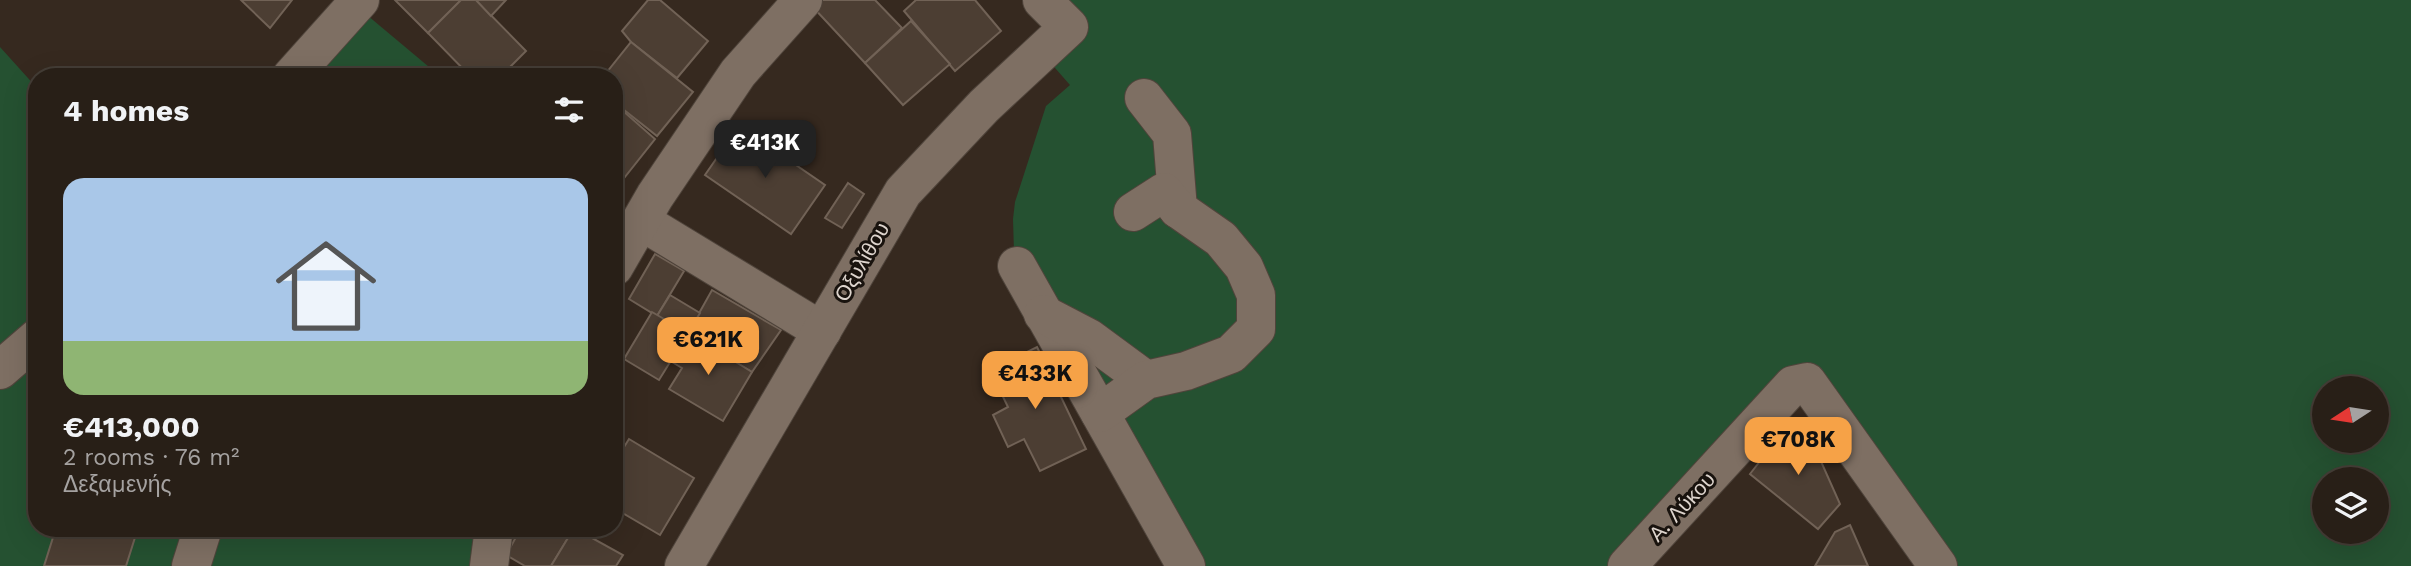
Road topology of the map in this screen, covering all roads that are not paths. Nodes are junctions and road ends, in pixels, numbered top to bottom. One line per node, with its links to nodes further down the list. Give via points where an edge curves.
1 (360, 0): 4 (street)
2 (803, 0): 8 (street, via 738,73)
3 (1042, 0): 12 (street, Οξυλίθου, via 1069,27 984,106 903,192)
4 (298, 68)
5 (1144, 98): 6 (street, via 1172,134)
6 (1178, 209): 7 (street, via 1164,192); 15 (street, via 1221,239 1244,267 1256,295 1256,329 1231,354)
7 (1133, 212)
8 (641, 221): 9 (street); 12 (street)
9 (623, 252)
10 (1017, 267): 11 (street)
11 (1043, 314): 15 (street, via 1089,338); 16 (street)
12 (822, 331): 19 (street, Οξυλίθου)
13 (28, 346): 14 (street)
14 (0, 370)
15 (1146, 380): 16 (street)
16 (1100, 413): 22 (street)
17 (199, 537): 20 (street)
18 (493, 537): 21 (street)
19 (695, 563)
20 (191, 566)
21 (489, 566)
22 (1186, 566)
23 (1627, 566): 24 (street, Α. Λύκου, via 1793,385 1807,382)
24 (1938, 566)

